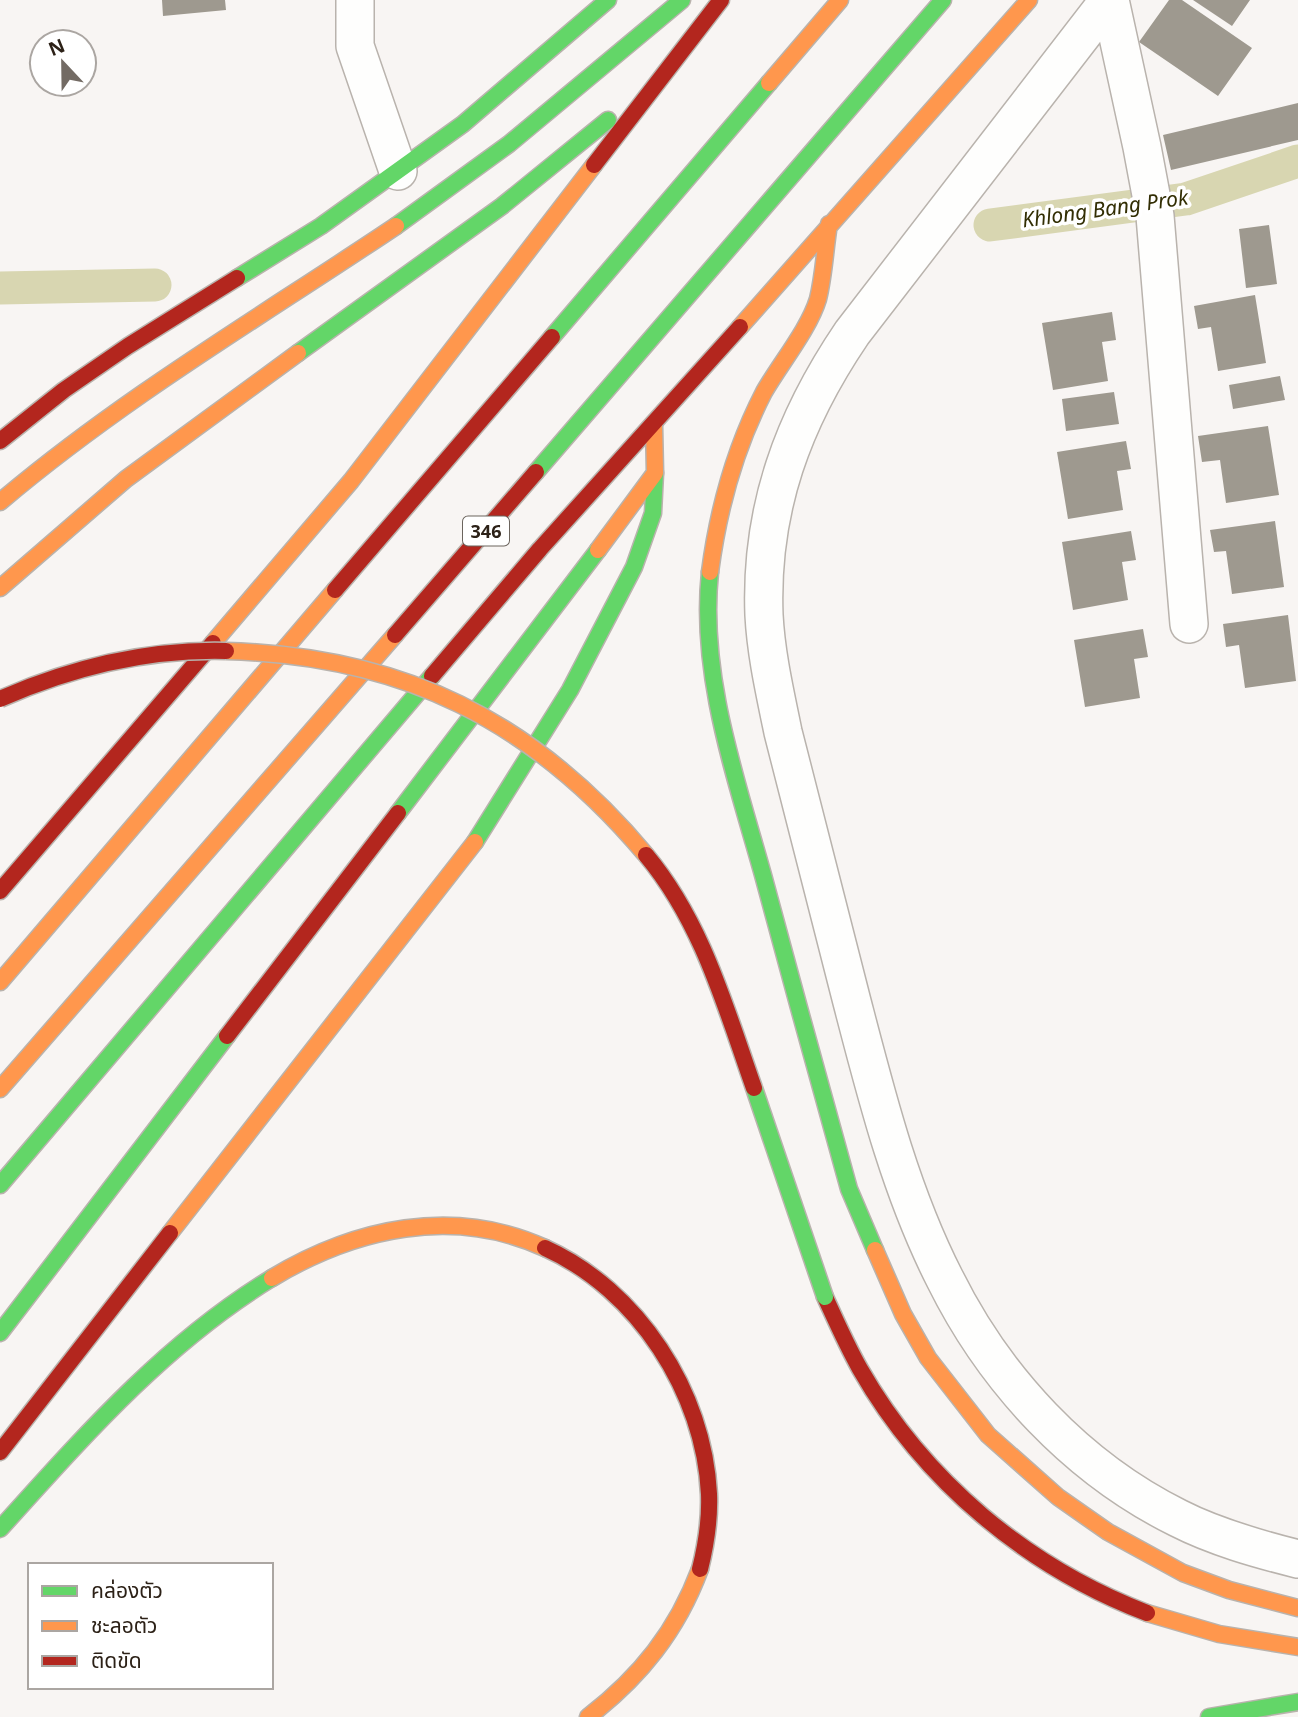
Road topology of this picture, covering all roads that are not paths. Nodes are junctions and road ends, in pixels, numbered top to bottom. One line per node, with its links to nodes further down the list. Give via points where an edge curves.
1 (355, 0): 10 (street, via 355,46)
2 (608, 0): 10 (main road, via 463,124)
3 (682, 0): 15 (main road, via 462,180 95,425)
4 (721, 0): 9 (main road)
5 (840, 0): 20 (main road)
6 (943, 0): 21 (main road, 346)
7 (1029, 0): 11 (main road)
8 (1109, 0): 17 (street, via 1155,216); 26 (street, via 852,333 807,407 769,522 764,617 770,667 882,1117 923,1231 951,1291 1015,1387 1099,1468 1178,1518)
9 (673, 62): 16 (main road, via 569,153 463,234 168,446); 19 (main road, via 351,481)
10 (398, 171): 13 (main road, via 321,226 128,345)
11 (829, 224): 12 (main road); 27 (main road, via 818,298 743,439 719,524 708,600 710,649 733,768 849,1189 903,1314 928,1358 988,1435 1012,1458 1058,1497 1144,1553 1229,1590)
12 (654, 425): 14 (main road); 22 (main road, via 499,597)
13 (0, 441)
14 (655, 473): 23 (main road); 24 (main road, via 653,513 634,567 570,690 472,846)
15 (0, 502)
16 (0, 588)
17 (1189, 624)
18 (0, 699): 28 (main road, bridge, via 79,667 119,658 162,651 274,653 368,669 425,687 534,748 608,811 685,911 708,962 841,1336 862,1376 906,1439 957,1494 1016,1544 1083,1587 1154,1616 1238,1639)
19 (0, 891)
20 (0, 982)
21 (0, 1089)
22 (0, 1185)
23 (0, 1332)
24 (0, 1452)
25 (0, 1529): 30 (main road, via 134,1385 220,1312 282,1270 342,1243 404,1227 478,1227 523,1238 587,1270 621,1300 657,1344 685,1393 707,1471 706,1542 685,1606 638,1675)
26 (1298, 1559)
27 (1298, 1608)
28 (1298, 1647)
29 (1298, 1702): 31 (main road)
30 (588, 1717)
31 (1209, 1717)

